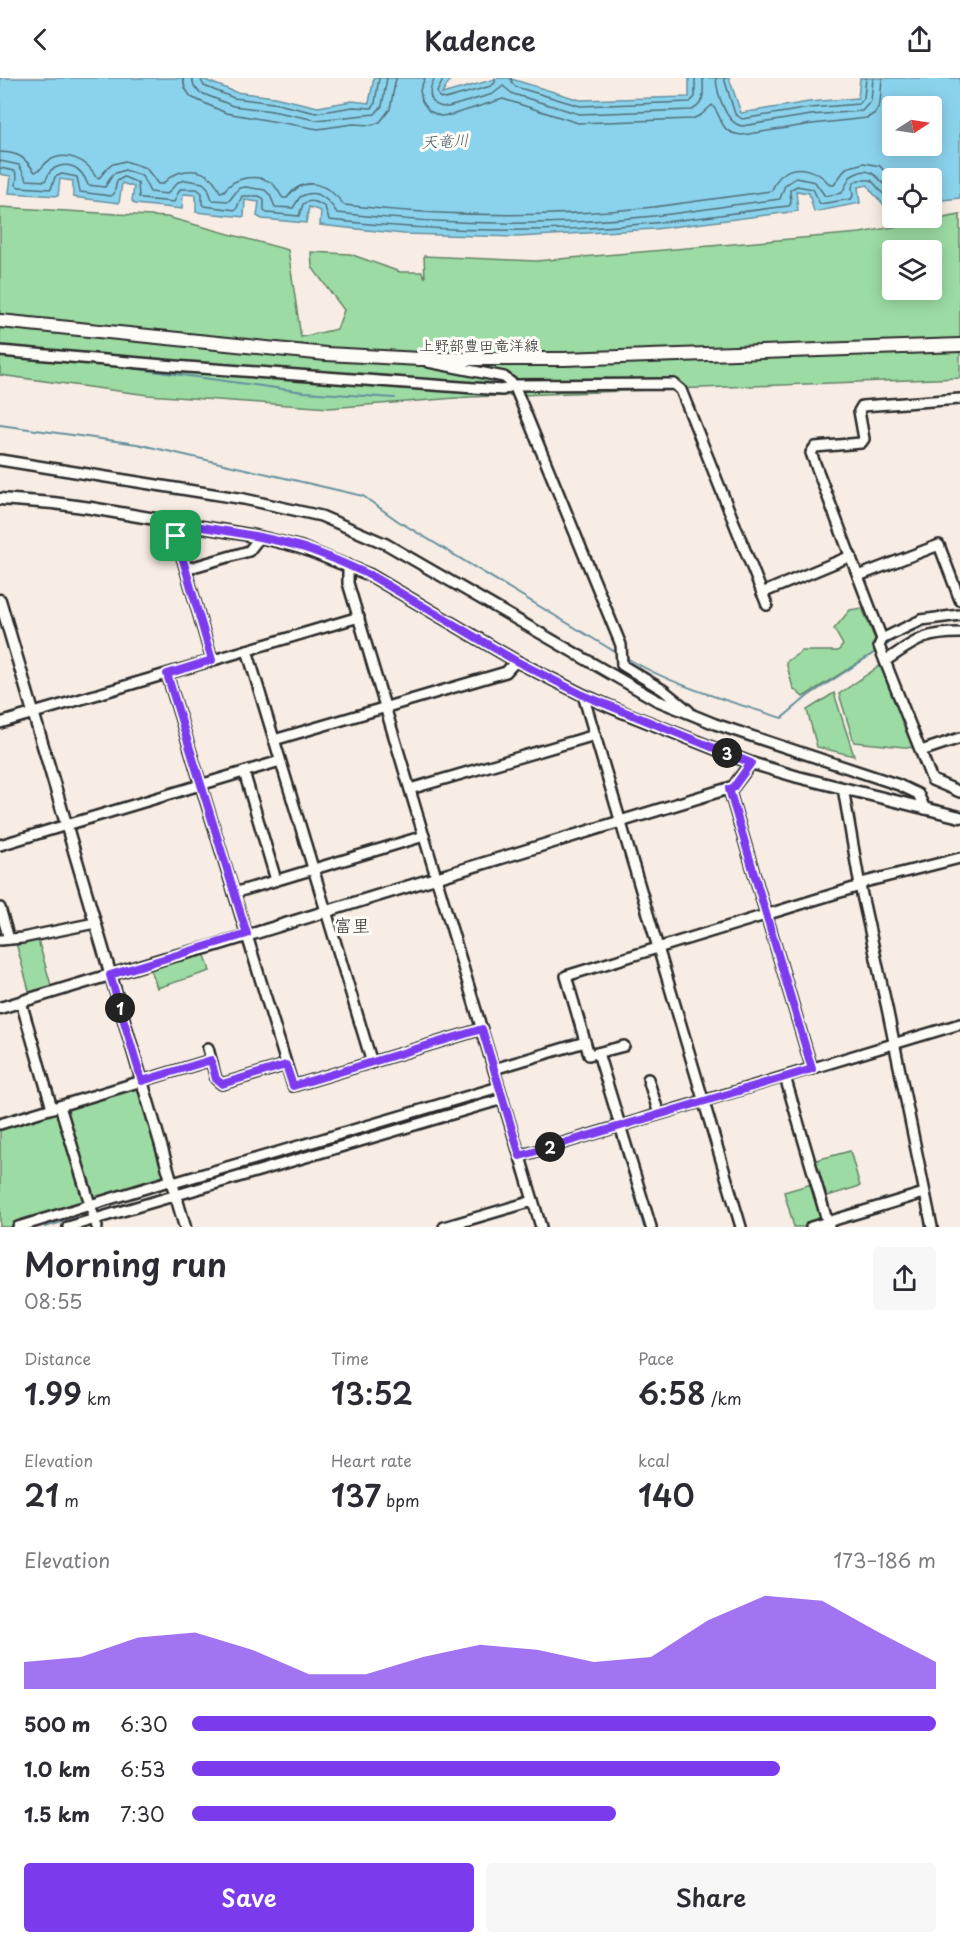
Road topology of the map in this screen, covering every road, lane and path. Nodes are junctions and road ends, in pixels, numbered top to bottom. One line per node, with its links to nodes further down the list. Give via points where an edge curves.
1 (0, 321): 4 (main road, 上野部豊田竜洋線, via 326,354)
2 (960, 345): 4 (main road, 上野部豊田竜洋線, via 564,359)
3 (0, 351): 5 (street, via 481,389 502,390)
4 (420, 359): 5 (street, via 504,377)
5 (514, 385): 15 (street, via 674,384 681,390); 32 (street, via 621,645 622,664 663,690)
6 (960, 399): 11 (street, via 862,406 861,442 815,447 811,453)
7 (0, 460): 32 (street, via 222,495 321,516 386,544 656,700)
8 (0, 499): 9 (street, via 53,503)
9 (177, 523): 10 (street); 13 (street, via 176,536)
10 (260, 537): 12 (street, via 300,546); 13 (street, via 249,551)
11 (851, 556): 14 (street); 15 (street)
12 (348, 565): 20 (street, via 348,583); 26 (street)
13 (186, 569): 25 (street)
14 (858, 576): 17 (street, via 939,545); 23 (street)
15 (762, 593): 18 (street)
16 (0, 600): 21 (street)
17 (960, 600)
18 (767, 605)
19 (960, 615): 23 (street, via 921,620)
20 (360, 617): 24 (street); 30 (street)
21 (4, 624): 31 (street)
22 (960, 633): 27 (street, via 924,636)
23 (882, 639): 27 (street, via 879,646)
24 (247, 650): 25 (street); 36 (street)
25 (212, 660): 28 (street)
26 (516, 661): 29 (street); 30 (street, via 507,672)
27 (885, 661): 37 (street)
28 (167, 674): 31 (street); 41 (street)
29 (583, 695): 34 (street); 39 (street)
30 (386, 708): 36 (street); 43 (street)
31 (34, 713): 33 (street); 49 (street)
32 (691, 714): 46 (street, via 899,785 918,794)
33 (0, 723)
34 (595, 735): 43 (street); 48 (street)
35 (960, 738): 37 (street)
36 (274, 740): 38 (street)
37 (921, 752): 45 (street, via 932,780)
38 (280, 761): 40 (street); 53 (street)
39 (751, 763): 42 (street); 44 (street)
40 (244, 772): 41 (street); 55 (street)
41 (201, 786): 49 (street); 57 (street)
42 (843, 788): 46 (street); 56 (street)
43 (410, 789): 50 (street)
44 (729, 789): 48 (street); 60 (street)
45 (960, 792)
46 (925, 809): 47 (street)
47 (960, 818)
48 (620, 823): 54 (street); 64 (street)
49 (66, 826): 51 (street); 61 (street)
50 (424, 837): 53 (street); 54 (street)
51 (0, 845)
52 (960, 858): 56 (street)
53 (312, 869): 55 (street); 59 (street)
54 (436, 878): 59 (street); 69 (street)
55 (276, 880): 57 (street)
56 (860, 886): 60 (street); 71 (street)
57 (234, 893): 62 (street)
58 (0, 908): 63 (street)
59 (325, 911): 62 (street); 76 (street)
60 (766, 915): 64 (street); 78 (street)
61 (95, 923): 63 (street); 65 (street)
62 (247, 934): 65 (street); 77 (street)
63 (5, 940)
64 (659, 948): 70 (street, via 566,976); 85 (street)
65 (110, 975): 66 (street); 82 (street)
66 (21, 1002): 67 (street); 86 (street)
67 (0, 1008)
68 (960, 1024): 71 (street)
69 (482, 1029): 76 (street); 79 (street)
70 (585, 1042): 74 (street, via 589,1055); 79 (street)
71 (894, 1045): 78 (street); 92 (street)
72 (624, 1046): 74 (street)
73 (208, 1048): 75 (street)
74 (598, 1053): 89 (street)
75 (211, 1060): 77 (street, via 216,1079 222,1084); 82 (street)
76 (372, 1063): 77 (street, via 293,1086)
77 (286, 1065)
78 (812, 1069): 80 (street)
79 (494, 1070): 83 (street)
80 (785, 1077): 85 (street); 96 (street)
81 (648, 1079): 87 (street)
82 (142, 1081): 86 (street); 91 (street)
83 (499, 1087): 84 (street); 91 (street)
84 (503, 1099): 90 (street); 93 (street)
85 (705, 1101): 87 (street); 103 (street)
86 (56, 1107): 88 (street); 95 (street)
87 (659, 1114): 89 (street)
88 (0, 1124)
89 (620, 1126): 90 (street); 102 (street)
90 (520, 1156): 94 (street)
91 (172, 1182): 93 (street); 95 (street)
92 (924, 1193): 96 (street); 105 (street)
93 (176, 1195): 95 (street); 99 (street)
94 (533, 1200): 100 (street); 101 (street)
95 (93, 1215): 97 (street); 98 (street)
96 (828, 1225): 104 (street)
97 (18, 1227)
98 (68, 1227)
99 (185, 1227)
100 (444, 1227)
101 (541, 1227)
102 (651, 1227)
103 (741, 1227)
104 (811, 1227)
105 (932, 1227)

